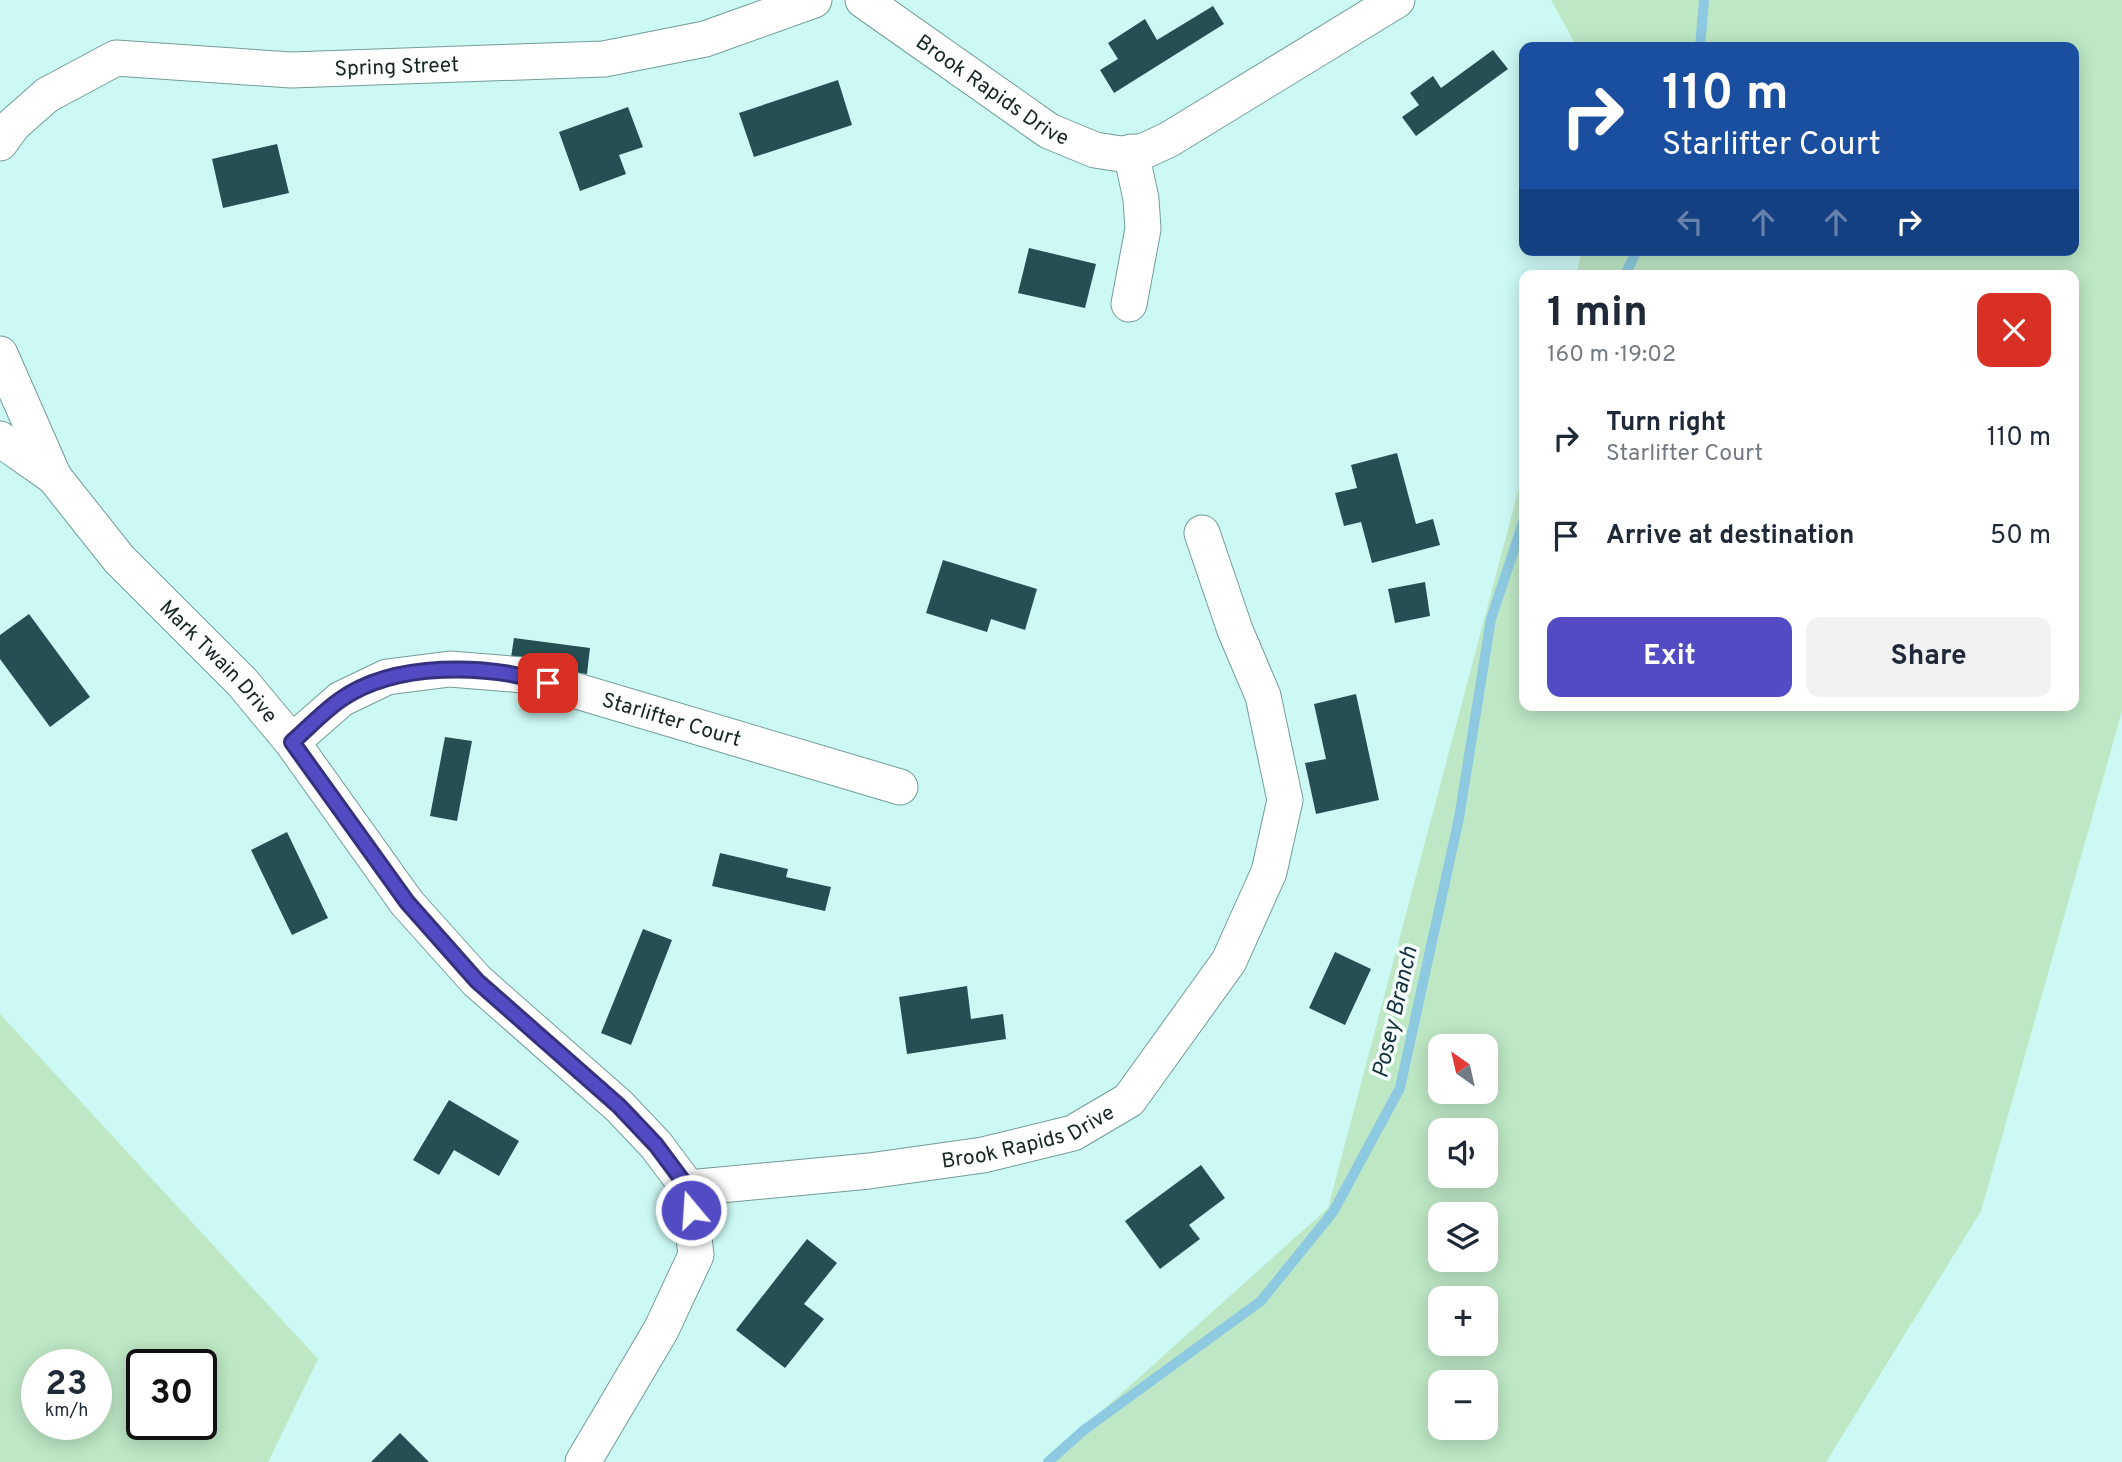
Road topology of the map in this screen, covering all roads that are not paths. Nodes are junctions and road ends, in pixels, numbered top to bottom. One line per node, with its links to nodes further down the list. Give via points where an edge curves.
1 (814, 0): 4 (street, Spring Street, via 705,39 604,59 291,70 116,58 47,95 13,125)
2 (863, 0): 5 (street, Brook Rapids Drive, via 1049,131 1095,150)
3 (1397, 0): 5 (street, Brook Rapids Drive, via 1168,140)
4 (0, 144)
5 (1131, 152): 6 (street, via 1143,229)
6 (1129, 304)
7 (0, 354): 9 (street)
8 (0, 439): 9 (street)
9 (54, 477): 11 (street, Mark Twain Drive, via 119,559 242,682)
10 (1202, 533): 13 (street, Brook Rapids Drive, via 1263,696 1285,800 1269,873 1228,961 1129,1100 1073,1133 984,1154 869,1171)
11 (292, 742): 12 (street, Starlifter Court, via 341,699 387,677 450,669 523,675); 13 (street, Mark Twain Drive, via 407,902 477,981 619,1106)
12 (900, 788)
13 (688, 1188): 14 (street, via 696,1255 661,1329)
14 (583, 1462)

